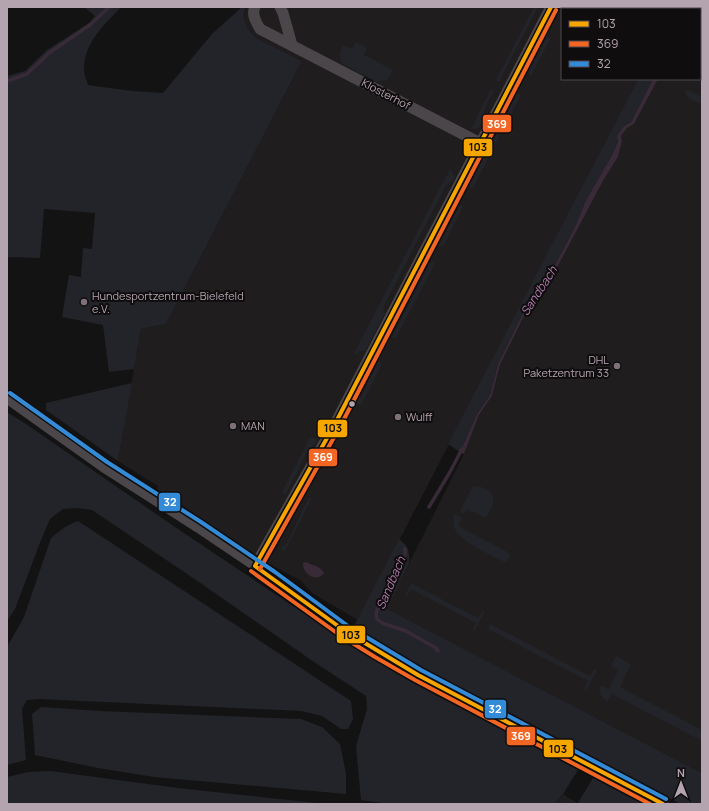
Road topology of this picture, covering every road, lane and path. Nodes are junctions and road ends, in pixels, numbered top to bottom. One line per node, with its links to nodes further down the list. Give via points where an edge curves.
1 (255, 7): 4 (street, Klosterhof, via 254,15 260,29)
2 (280, 7): 4 (street)
3 (551, 7): 5 (street)
4 (292, 45): 5 (street, Klosterhof)
5 (480, 143): 7 (street, via 336,422)
6 (7, 398): 7 (street, via 104,467)
7 (255, 566): 8 (street, via 378,652)
8 (663, 804)

